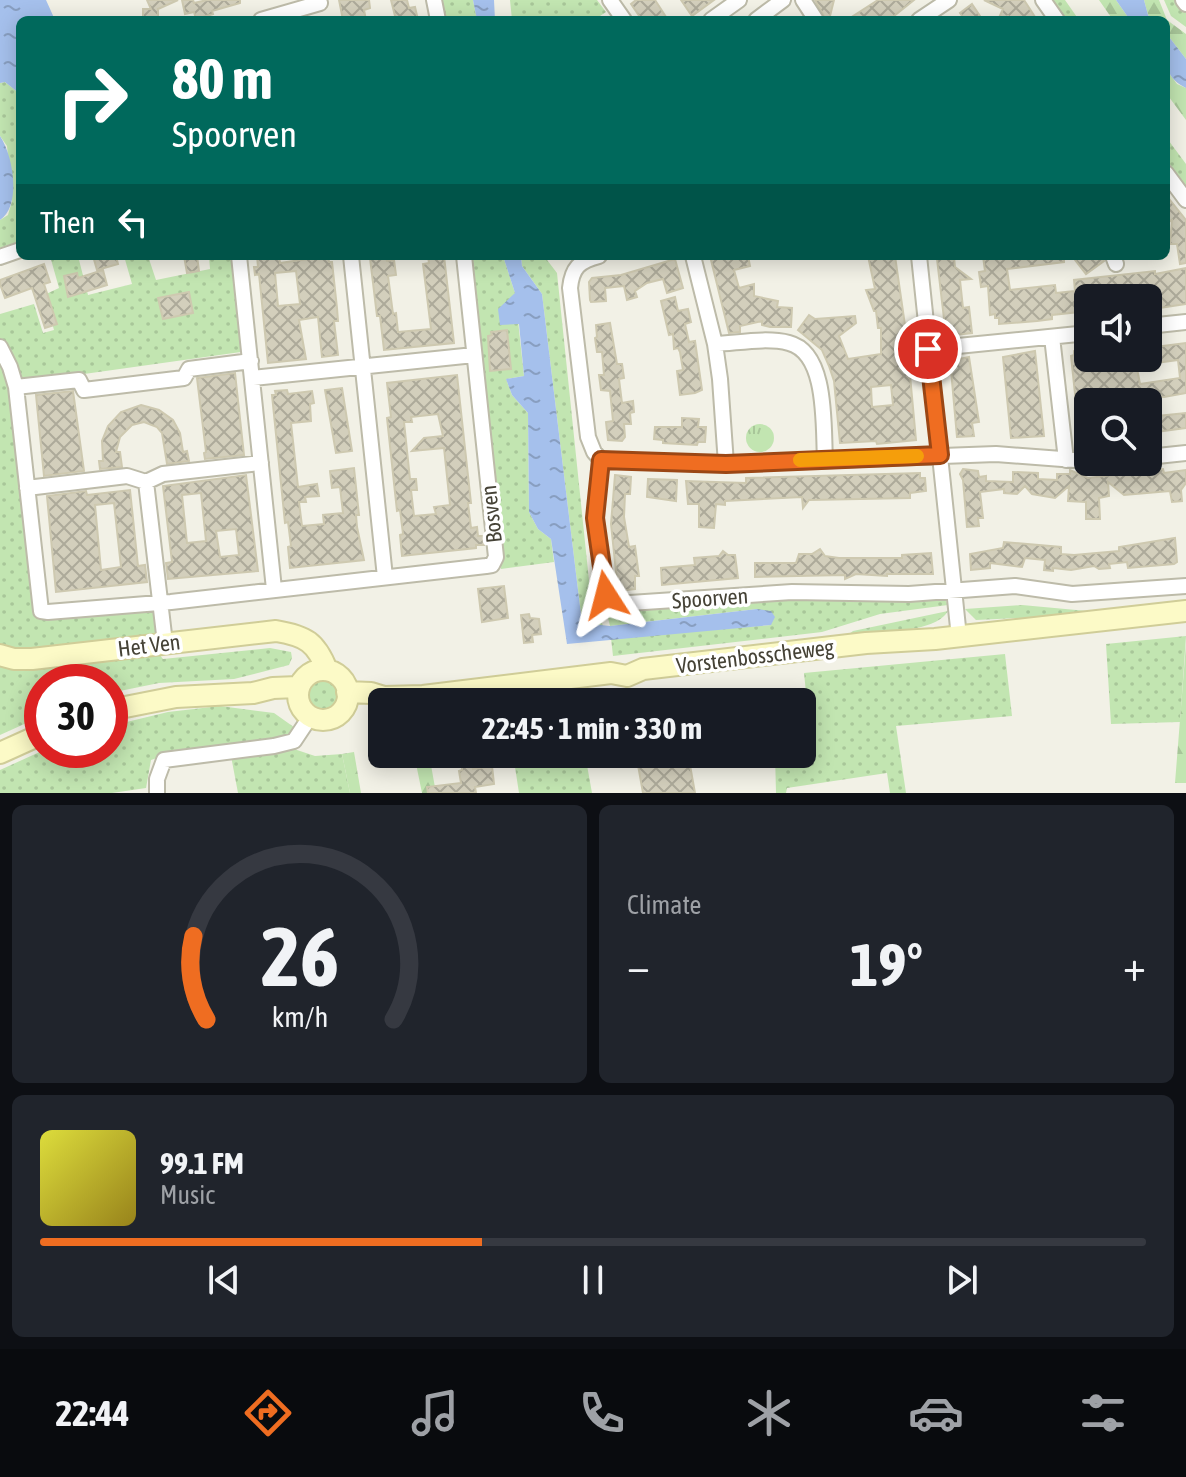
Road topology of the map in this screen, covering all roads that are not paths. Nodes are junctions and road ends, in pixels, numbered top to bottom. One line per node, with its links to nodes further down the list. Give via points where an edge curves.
1 (739, 0): 6 (street)
2 (783, 0): 7 (street)
3 (949, 0): 8 (street)
4 (319, 2): 5 (street)
5 (274, 16)
6 (717, 16)
7 (761, 16)
8 (925, 16)
9 (1170, 178): 10 (street)
10 (1186, 200)
11 (239, 260): 25 (street)
12 (351, 260): 26 (street)
13 (464, 260): 24 (street, Bosven)
14 (694, 260): 21 (street)
15 (919, 260): 23 (street)
16 (571, 261): 33 (street, Spoorven, via 588,437)
17 (1186, 322): 18 (street)
18 (1162, 325)
19 (1074, 335): 20 (street)
20 (1052, 337): 23 (street); 34 (street)
21 (715, 344): 32 (street, via 776,341 803,350 820,382); 37 (street)
22 (0, 347): 28 (street, Bosven)
23 (928, 349): 30 (street)
24 (474, 355): 26 (street); 40 (street, Bosven, via 496,557 492,565)
25 (251, 361): 27 (street); 28 (street, via 189,369 184,378 84,390 79,380)
26 (362, 367): 27 (street); 40 (street)
27 (253, 378): 36 (street)
28 (16, 387): 39 (street, Bosven)
29 (1186, 453): 31 (street)
30 (940, 455): 32 (street); 34 (street); 43 (street)
31 (1162, 456)
32 (825, 459): 37 (street)
33 (601, 460): 37 (street); 43 (street, Spoorven, via 595,518 605,590 615,604 792,592 909,594)
34 (1066, 460): 35 (street)
35 (1074, 460)
36 (261, 463): 38 (street, via 163,474); 42 (street)
37 (726, 464)
38 (146, 482): 39 (street, via 127,476); 44 (street)
39 (27, 488): 44 (street, Bosven, via 41,611)
40 (385, 577): 42 (street, Bosven)
41 (1186, 586): 43 (street, Spoorven, via 1072,594 1015,586)
42 (274, 589): 44 (street, Bosven)
43 (954, 589): 46 (street)
44 (159, 602): 47 (street)
45 (1186, 611): 46 (street, Vorstenbosscheweg, via 1065,623 1015,621)
46 (958, 631): 50 (street, Vorstenbosscheweg, via 893,635 866,643 643,669 627,676 611,673 581,684 384,697 371,703)
47 (165, 643): 48 (street, Het Ven, via 32,659); 49 (street, Het Ven, via 276,631 298,637 314,644)
48 (0, 655)
49 (309, 690): 50 (street, Het Ven, via 340,676); 50 (street, Vorstenbosscheweg, via 318,720 334,718); 51 (street, via 205,693); 54 (street, via 294,741 164,760)
50 (347, 698)
51 (128, 707)
52 (24, 742): 53 (street)
53 (0, 753)
54 (157, 793)

